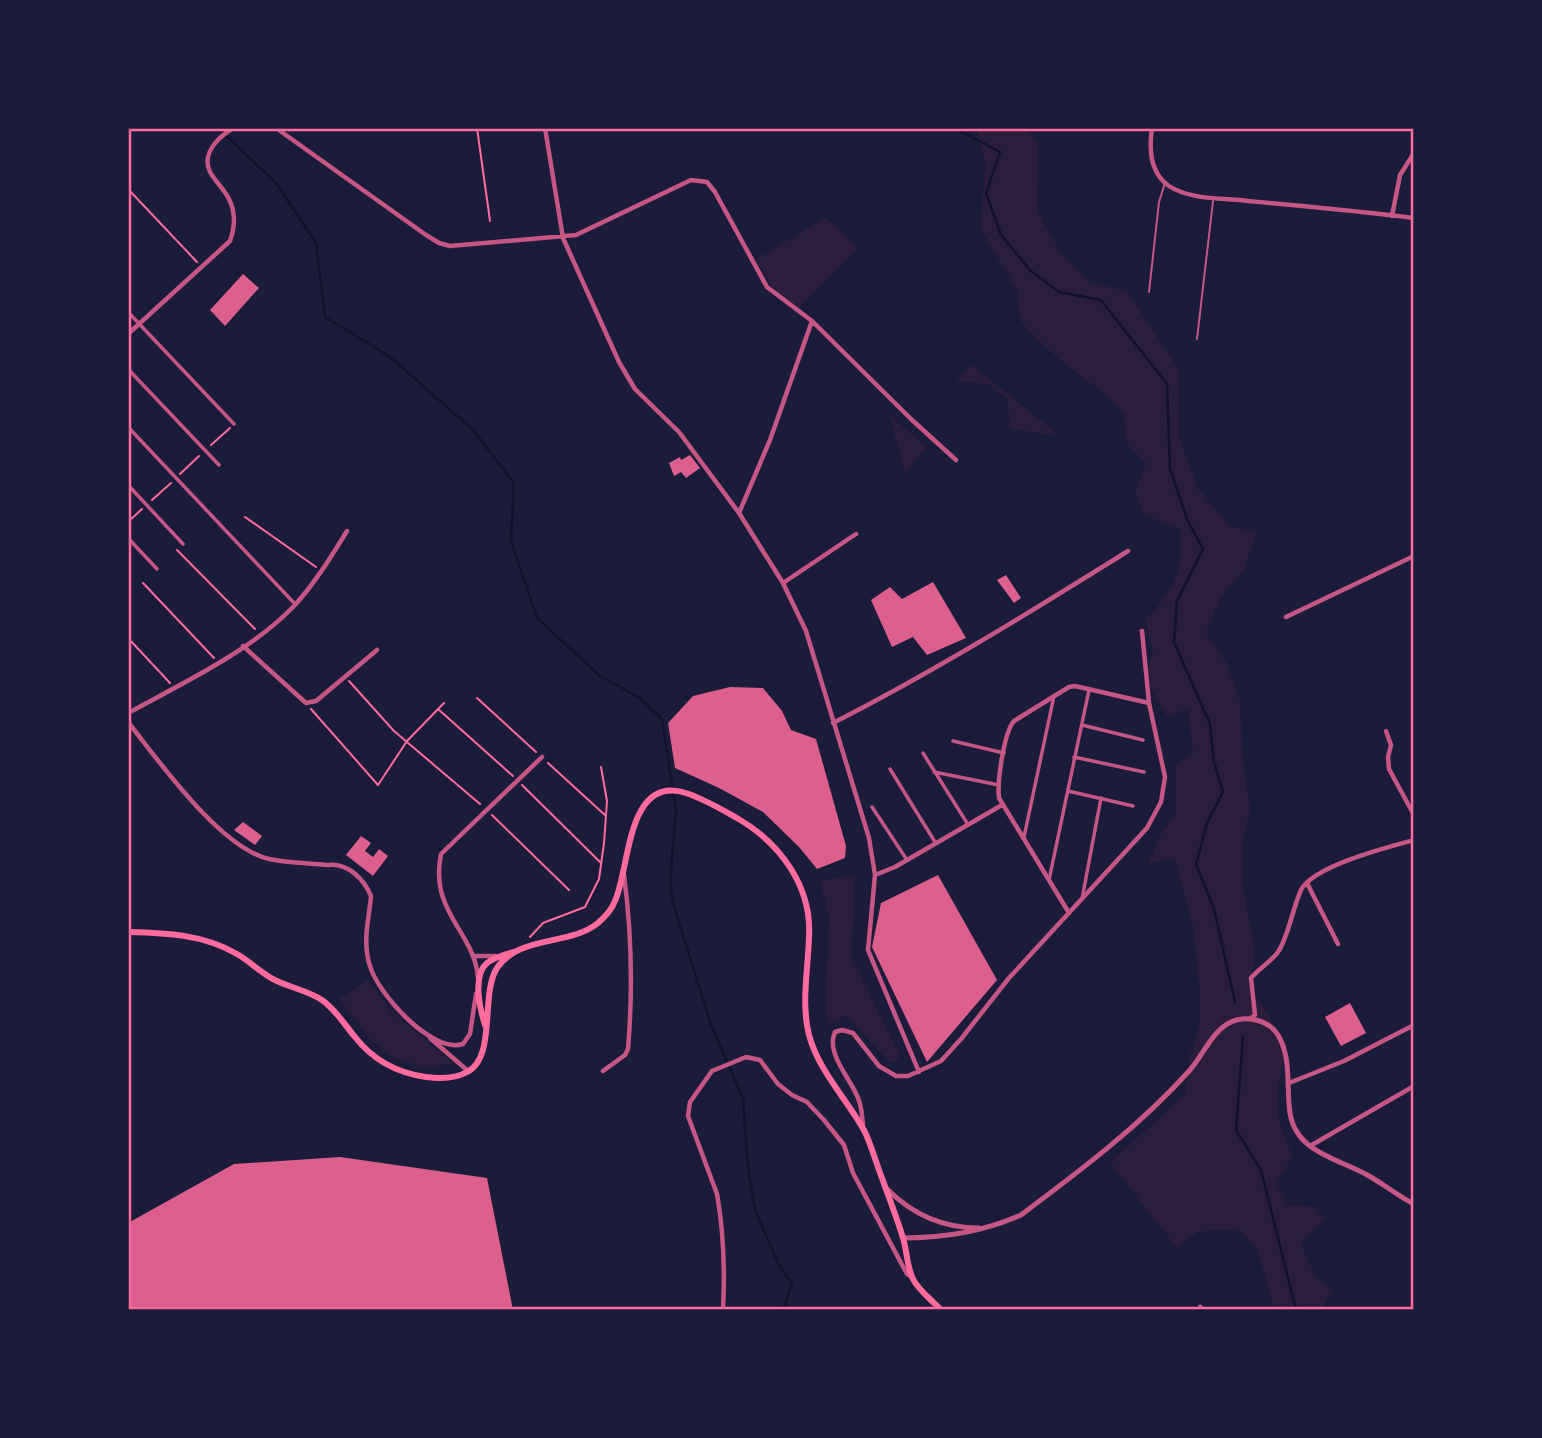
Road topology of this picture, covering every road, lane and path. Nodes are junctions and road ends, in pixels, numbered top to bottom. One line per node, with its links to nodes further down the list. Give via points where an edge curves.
1 (232, 128): 14 (street, via 214,144 208,157 210,171 233,208 234,223 230,241)
2 (276, 128): 13 (street, via 439,243)
3 (477, 128): 12 (path)
4 (545, 128): 13 (street)
5 (1152, 128): 7 (street, via 1150,150)
6 (1414, 153): 10 (street, via 1400,175)
7 (1165, 183): 9 (street, via 1178,191); 15 (lane)
8 (128, 189): 14 (path)
9 (1213, 197): 10 (street); 20 (lane)
10 (1392, 216): 11 (street)
11 (1414, 218)
12 (490, 221)
13 (562, 238): 17 (street, via 591,229 691,180 707,181 762,281); 27 (street, via 625,375 679,432)
14 (202, 268): 18 (street)
15 (1149, 292)
16 (128, 312): 18 (street)
17 (812, 321): 24 (street); 27 (street)
18 (139, 324): 19 (street); 22 (street)
19 (128, 334)
20 (1197, 339)
21 (128, 369): 25 (street)
22 (234, 424)
23 (128, 426): 40 (street)
24 (956, 460)
25 (219, 465)
26 (128, 485): 32 (street)
27 (739, 513): 39 (street)
28 (245, 517): 37 (path)
29 (347, 531): 37 (street)
30 (856, 534): 39 (street)
31 (128, 538): 36 (street)
32 (183, 544)
33 (177, 550): 43 (path)
34 (1128, 551): 57 (street, via 1024,616)
35 (1414, 556): 41 (street)
36 (157, 569)
37 (322, 571): 40 (street)
38 (142, 583): 47 (path)
39 (783, 583): 57 (street, via 806,631)
40 (296, 604): 43 (street)
41 (1286, 617)
42 (1142, 631): 54 (street)
43 (261, 635): 45 (street)
44 (128, 638): 49 (path)
45 (243, 646): 47 (street); 52 (street)
46 (377, 650): 48 (street)
47 (218, 662): 49 (street)
48 (346, 678): 52 (street, via 316,701); 61 (path)
49 (175, 688): 55 (street)
50 (1089, 690): 51 (street, via 1072,687); 54 (street); 58 (street)
51 (1054, 695): 64 (street, via 1012,723); 80 (street)
52 (306, 703): 61 (path, via 378,785)
53 (444, 703): 61 (path)
54 (1149, 703): 89 (street, via 1165,770 1161,803 1143,834)
55 (128, 713)
56 (128, 722): 101 (street, via 194,805 240,845 268,858 338,864 358,877 371,896 365,938 370,967 383,993)
57 (833, 723): 85 (street, via 865,821)
58 (1082, 725): 60 (street); 66 (street)
59 (1386, 732): 78 (street, via 1391,745 1389,769)
60 (1143, 740)
61 (407, 741): 77 (path)
62 (953, 741): 64 (street)
63 (923, 752): 69 (street)
64 (1004, 753): 71 (street)
65 (542, 757): 77 (street)
66 (1074, 757): 70 (street); 72 (street)
67 (601, 767): 92 (path, via 607,801 599,879 585,907 543,923)
68 (890, 769): 82 (street)
69 (934, 772): 71 (street); 79 (street)
70 (1144, 772)
71 (999, 785): 74 (street)
72 (1068, 791): 73 (street); 86 (street)
73 (1101, 799): 75 (street); 89 (street)
74 (1002, 804): 79 (street); 80 (street)
75 (1133, 806)
76 (872, 807): 83 (street)
77 (487, 810): 88 (path); 96 (street, via 441,855 439,863 440,889 448,914)
78 (1414, 816)
79 (967, 824): 82 (street)
80 (1024, 838): 86 (street)
81 (1414, 840): 87 (street, via 1360,856)
82 (934, 842): 83 (street)
83 (907, 860): 85 (street)
84 (624, 871): 94 (main road, via 617,899 594,926); 102 (street, via 632,963 628,1049); 107 (main road, via 639,813 650,800 671,791 686,793 762,834 796,879 807,906 805,997 810,1039 821,1067)
85 (875, 875): 104 (street, via 868,950)
86 (1049, 880): 90 (street)
87 (1307, 883): 93 (street); 98 (street, via 1279,952 1251,978 1255,1015)
88 (569, 890)
89 (1081, 901): 90 (street)
90 (1069, 913): 104 (street, via 952,1050)
91 (128, 932): 103 (main road, via 188,936 234,952 274,980 326,1003 362,1046 385,1065 436,1078)
92 (530, 937)
93 (1338, 944)
94 (523, 949): 95 (main road); 100 (main road, via 499,965 492,981)
95 (505, 955): 96 (street); 97 (main road, via 486,964)
96 (473, 956): 97 (street)
97 (477, 987): 100 (main road); 101 (street, via 470,1034 463,1044 449,1045)
98 (1249, 1019): 105 (street, via 1274,1030 1285,1051); 111 (street, via 1236,1020 1220,1030 1165,1097 1088,1164 1021,1215)
99 (1414, 1025): 105 (street)
100 (486, 1028): 103 (main road, via 482,1055)
101 (421, 1029): 103 (street)
102 (603, 1071)
103 (469, 1072)
104 (919, 1072): 107 (street, via 900,1077 891,1074 853,1033 835,1032 833,1049 860,1102)
105 (1289, 1083): 108 (street, via 1292,1120)
106 (1414, 1086): 108 (street)
107 (864, 1130): 109 (main road)
108 (1310, 1146): 110 (street)
109 (885, 1187): 111 (street, via 928,1219 958,1227); 112 (main road)
110 (1414, 1204)
111 (989, 1228): 112 (street)
112 (903, 1238): 113 (main road)
113 (913, 1278): 115 (street, via 906,1274 864,1195 844,1145 807,1102 778,1084 760,1060 750,1057 706,1078 688,1112 718,1194); 116 (main road)
114 (1200, 1306): 117 (street)
115 (723, 1310)
116 (941, 1310)
117 (1204, 1310)

